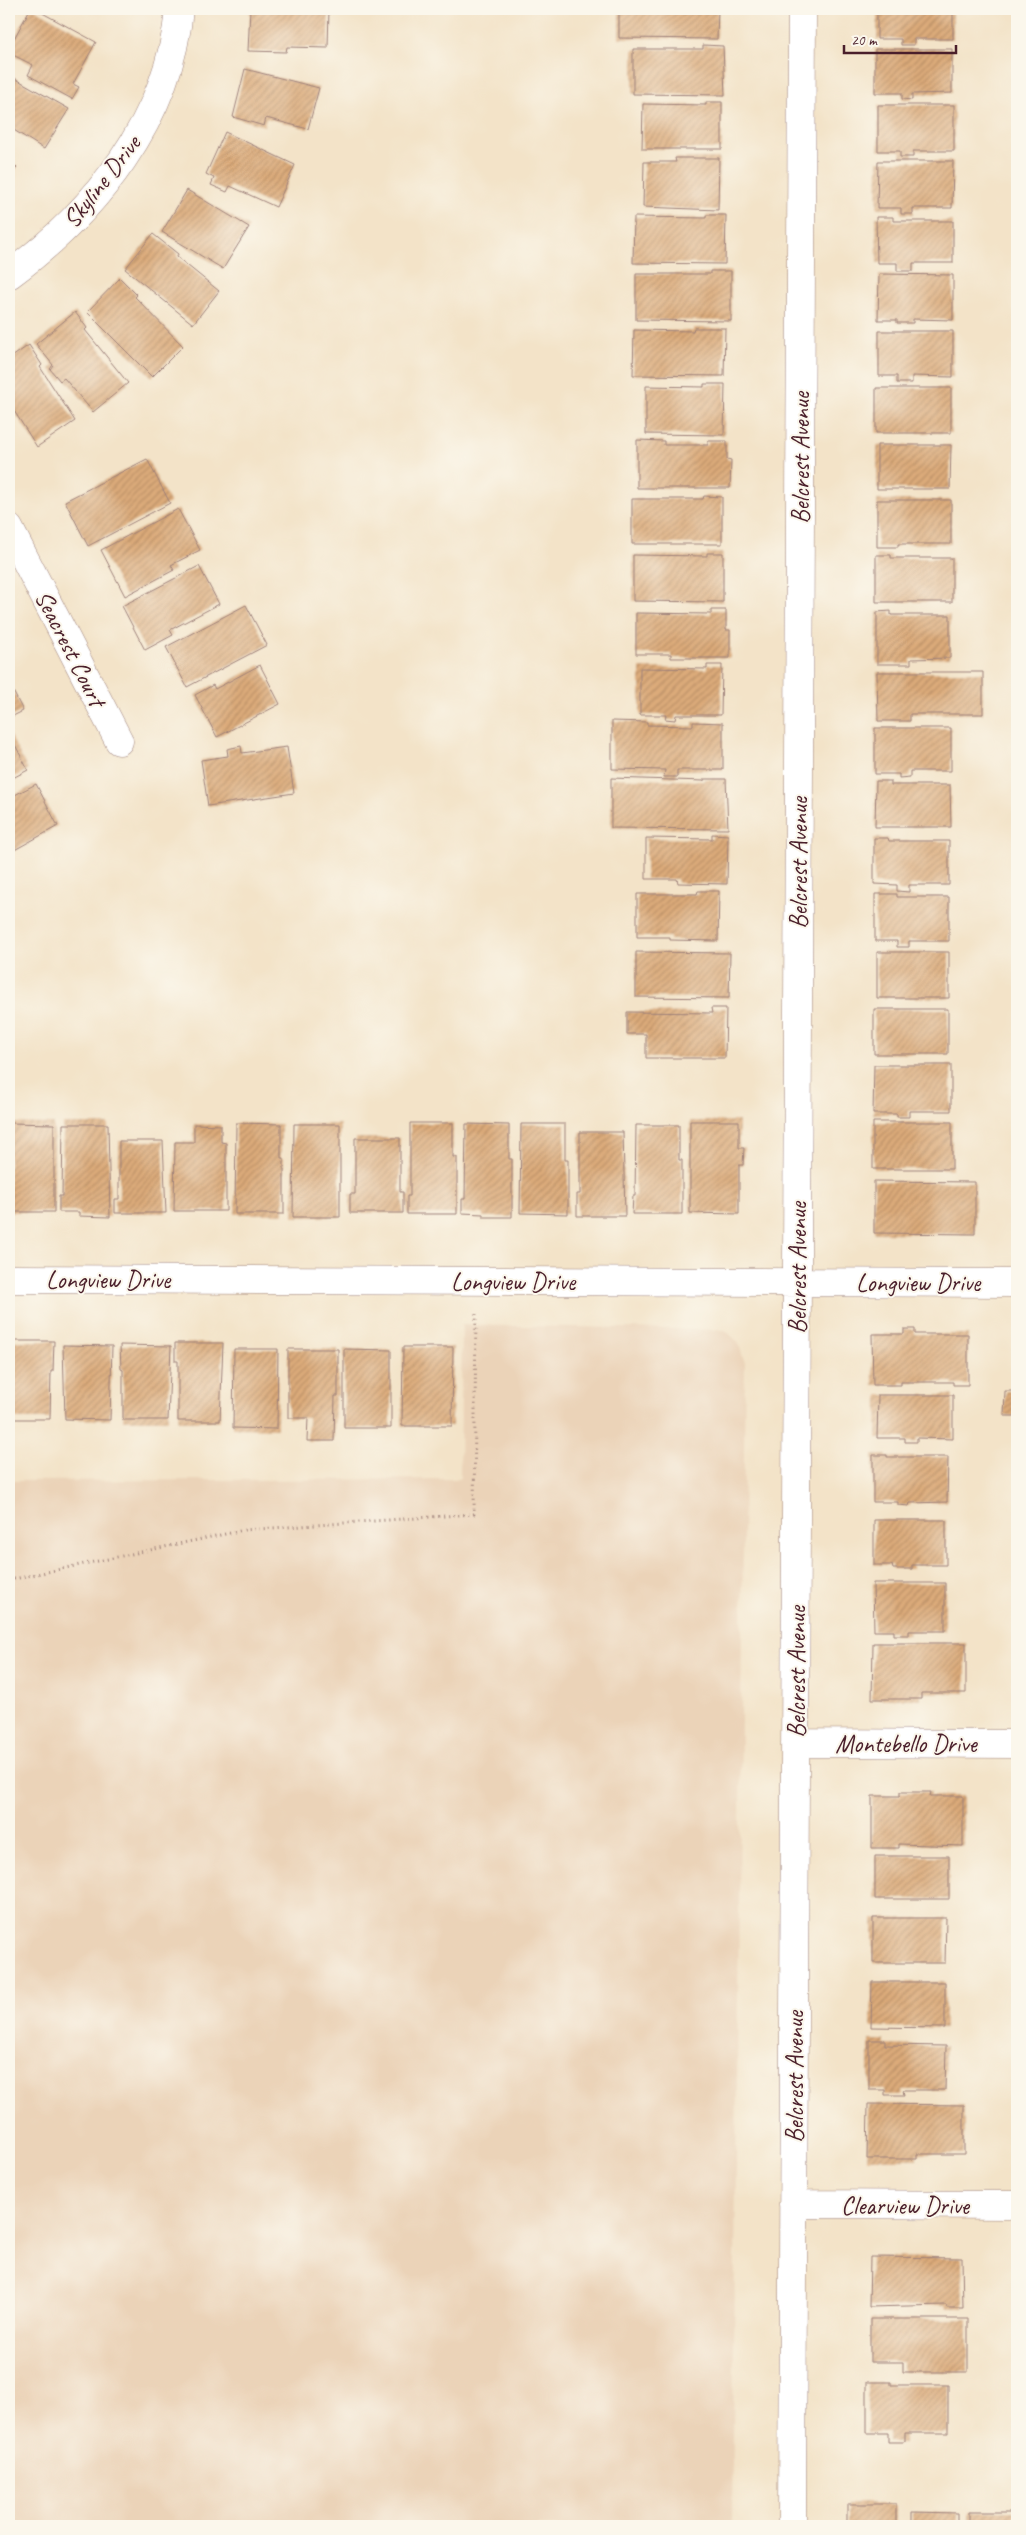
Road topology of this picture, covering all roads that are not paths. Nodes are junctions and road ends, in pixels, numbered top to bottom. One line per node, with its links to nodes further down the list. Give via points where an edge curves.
1 (179, 9): 3 (street, Skyline Drive, via 177,35 160,90 133,144 98,194 56,238)
2 (802, 9): 7 (street, Belcrest Avenue)
3 (9, 275)
4 (9, 528): 5 (street, Seacrest Court)
5 (119, 741)
6 (9, 1279): 7 (street, Longview Drive)
7 (797, 1282): 8 (street, Longview Drive); 9 (street, Belcrest Avenue)
8 (1017, 1283)
9 (795, 1743): 10 (street, Montebello Drive); 11 (street, Belcrest Avenue)
10 (1017, 1744)
11 (793, 2204): 12 (street, Clearview Drive); 13 (street, Belcrest Avenue)
12 (1017, 2205)
13 (792, 2526)

